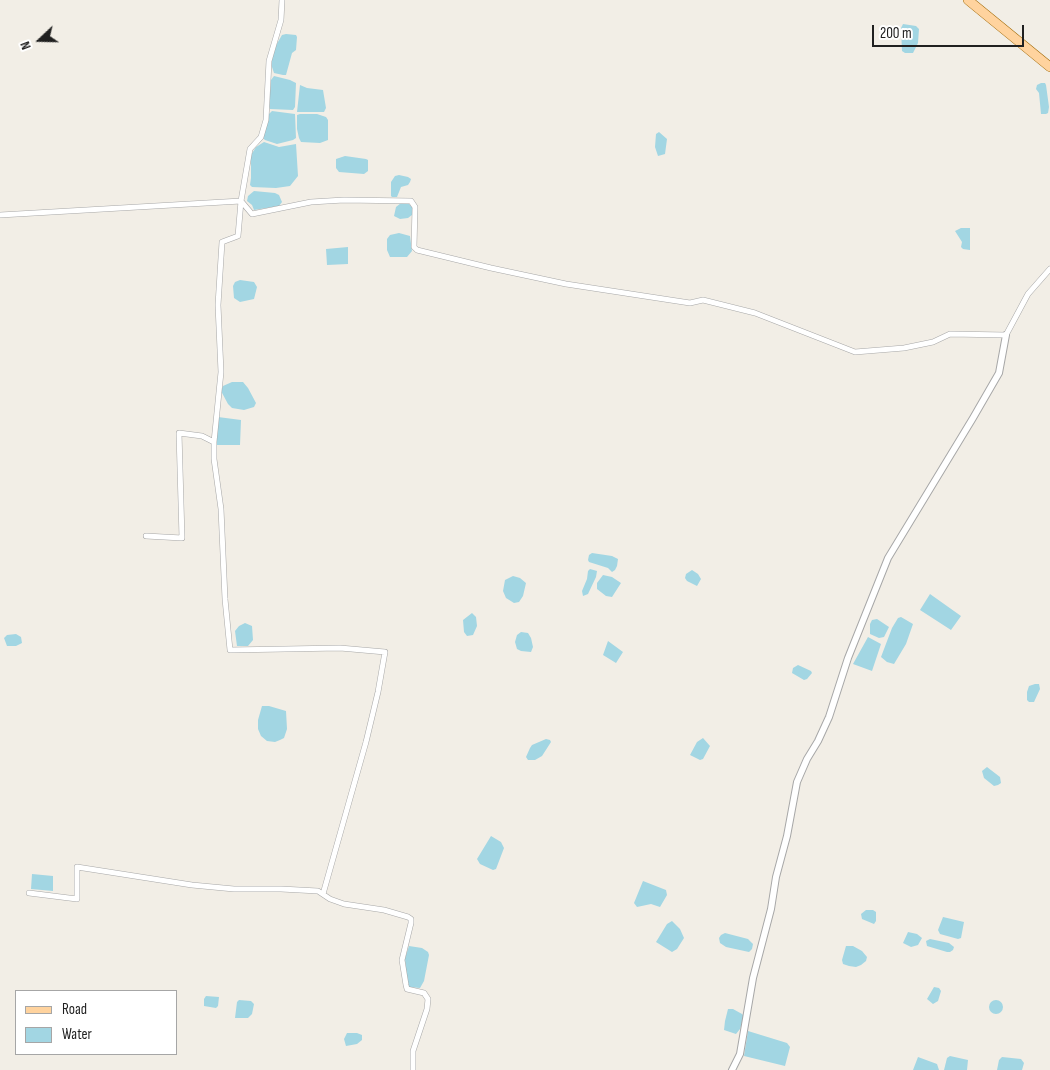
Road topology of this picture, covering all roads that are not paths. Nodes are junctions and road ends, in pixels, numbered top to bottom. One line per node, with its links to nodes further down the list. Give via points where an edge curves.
1 (282, 0): 4 (street, via 281,20 268,61 266,120 261,137 250,149)
2 (968, 0): 3 (main road)
3 (1050, 68)
4 (241, 201): 5 (street); 7 (street, via 252,214 311,202 411,201 415,207 414,246 417,250 566,284 690,302 704,300 755,312 855,352 904,348 933,342 950,334); 8 (street, via 238,236 222,242 218,305 220,372)
5 (0, 215)
6 (1050, 268): 7 (street, via 1028,294)
7 (1006, 335): 13 (street, via 999,373 888,558 848,658 829,718 796,782 787,836 753,978 740,1054)
8 (214, 442): 9 (street, via 202,436 179,433 182,538); 11 (street, via 230,650 340,648 385,652 366,742)
9 (146, 536)
10 (29, 893): 11 (street, via 77,899 77,867 192,885 318,891)
11 (323, 894): 12 (street, via 344,904 384,910 411,919 402,960 406,985 410,991 424,993 428,999 413,1051)
12 (413, 1070)
13 (732, 1070)

